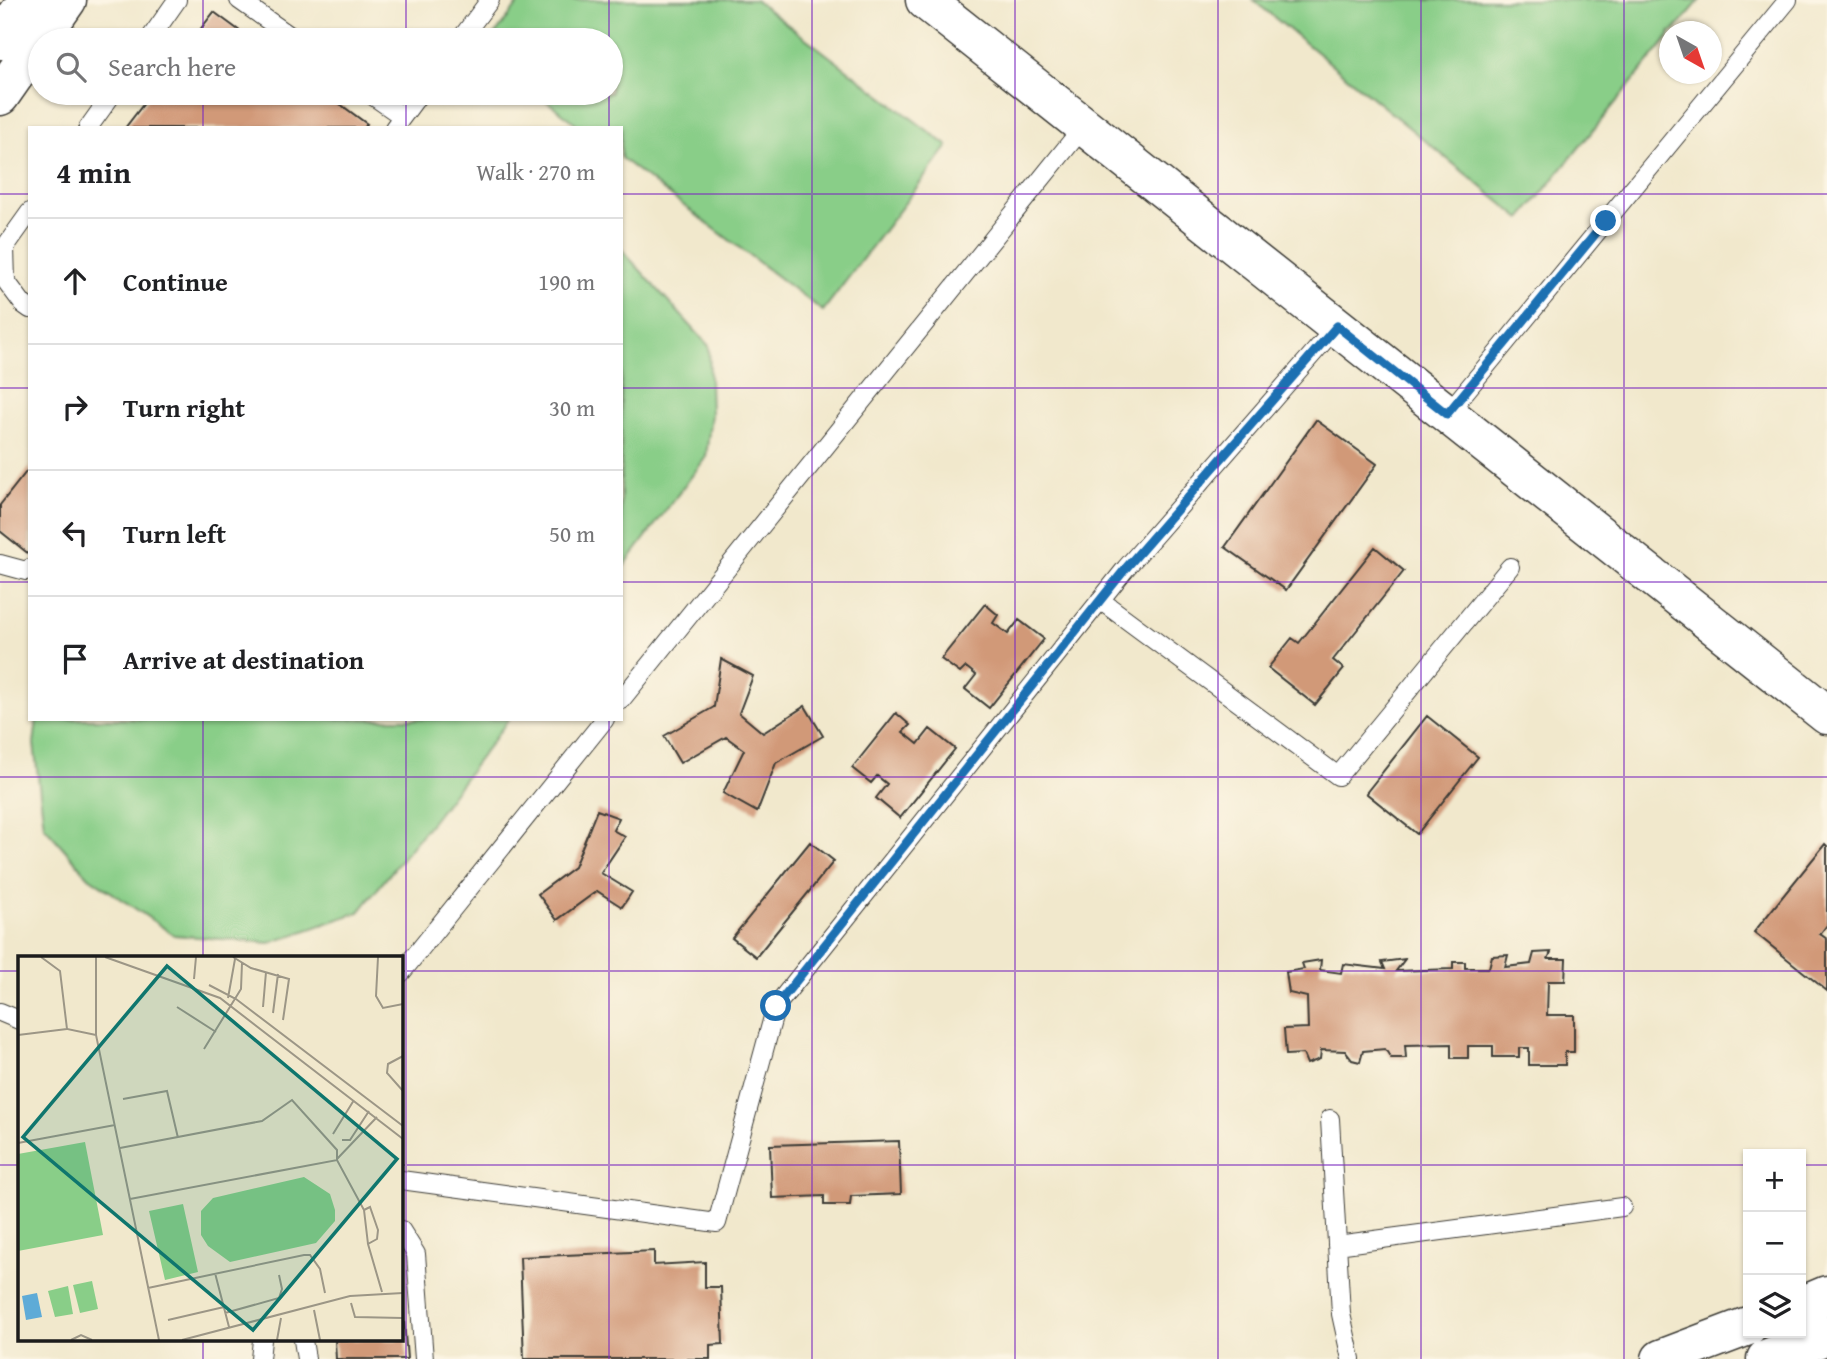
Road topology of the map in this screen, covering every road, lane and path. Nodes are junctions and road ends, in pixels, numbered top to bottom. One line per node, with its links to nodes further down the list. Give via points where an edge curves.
1 (27, 0): 12 (street)
2 (67, 0): 8 (street)
3 (177, 0): 9 (lane)
4 (239, 0): 10 (lane)
5 (490, 0): 11 (lane)
6 (925, 0): 20 (street)
7 (1788, 0): 24 (lane)
8 (47, 28)
9 (157, 28)
10 (279, 28)
11 (469, 28)
12 (0, 40)
13 (28, 56): 14 (street)
14 (0, 96)
15 (104, 105): 19 (lane)
16 (381, 105): 18 (lane)
17 (411, 105): 18 (lane)
18 (398, 122)
19 (89, 126)
20 (1084, 126): 23 (street); 29 (lane)
21 (28, 215): 22 (lane, via 5,247 6,281)
22 (28, 308)
23 (1337, 326): 24 (street); 28 (lane)
24 (1447, 414): 30 (street)
25 (0, 564): 27 (lane)
26 (1510, 567): 28 (lane, via 1338,776)
27 (28, 570)
28 (1100, 600): 36 (lane, via 776,1006 717,1223)
29 (623, 698)
30 (1827, 715)
31 (604, 721): 32 (lane)
32 (402, 972)
33 (0, 1012): 34 (lane)
34 (18, 1020)
35 (1330, 1119): 39 (lane)
36 (402, 1180)
37 (1622, 1207): 39 (lane)
38 (402, 1232): 44 (lane, via 416,1254)
39 (1337, 1245): 45 (lane, via 1340,1314)
40 (1827, 1295): 41 (street)
41 (1806, 1304)
42 (1743, 1328): 46 (street)
43 (1827, 1335): 47 (street)
44 (424, 1359)
45 (1350, 1359)
46 (1661, 1359)
47 (1766, 1359)

